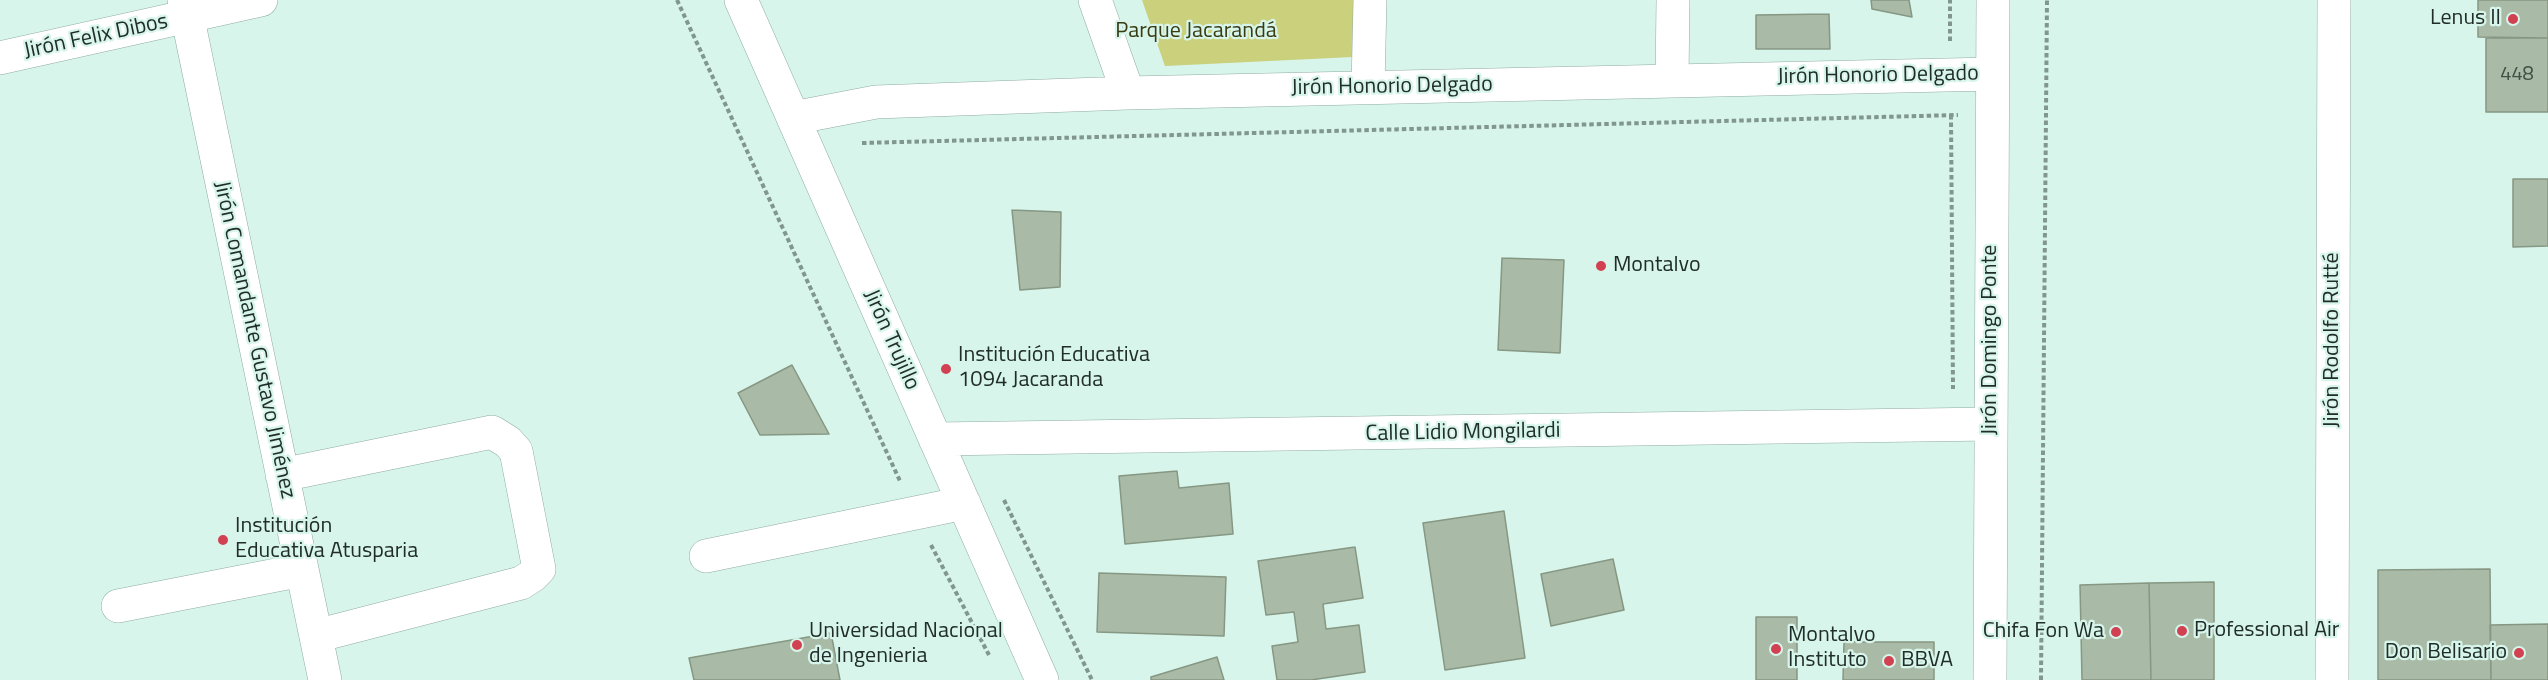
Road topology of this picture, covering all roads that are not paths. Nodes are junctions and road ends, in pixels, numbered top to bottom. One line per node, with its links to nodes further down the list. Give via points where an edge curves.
1 (261, 0): 8 (street, Jirón Felix Dibos)
2 (741, 0): 14 (street, Jirón Trujillo)
3 (1095, 0): 13 (street)
4 (1370, 0): 12 (street)
5 (1673, 0): 11 (street)
6 (1993, 0): 10 (street, Jirón Domingo Ponte)
7 (2334, 0): 26 (street, Jirón Rodolfo Rutté)
8 (186, 8): 9 (street, Jirón Felix Dibos); 17 (street, Jirón Comandante Gustavo Jiménez)
9 (0, 58)
10 (1992, 74): 11 (street, Jirón Honorio Delgado); 15 (street, Jirón Domingo Ponte)
11 (1672, 81): 12 (street, Jirón Honorio Delgado)
12 (1368, 87): 13 (street, Jirón Honorio Delgado)
13 (1128, 93): 14 (street, Jirón Honorio Delgado, via 876,102)
14 (793, 118): 16 (street, Jirón Trujillo)
15 (1991, 424): 16 (street, Calle Lidio Mongilardi); 25 (street, Jirón Domingo Ponte)
16 (935, 439): 18 (street, Jirón Trujillo)
17 (282, 475): 20 (street, Jirón Comandante Gustavo Jiménez); 22 (street, via 492,432 516,451 539,569 532,576 521,583)
18 (964, 503): 19 (street); 24 (street, Jirón Trujillo)
19 (706, 556)
20 (302, 570): 21 (street); 22 (street, Jirón Comandante Gustavo Jiménez)
21 (118, 606)
22 (316, 636): 23 (street, Jirón Comandante Gustavo Jiménez)
23 (325, 680)
24 (1042, 680)
25 (1990, 680)
26 (2332, 680)

